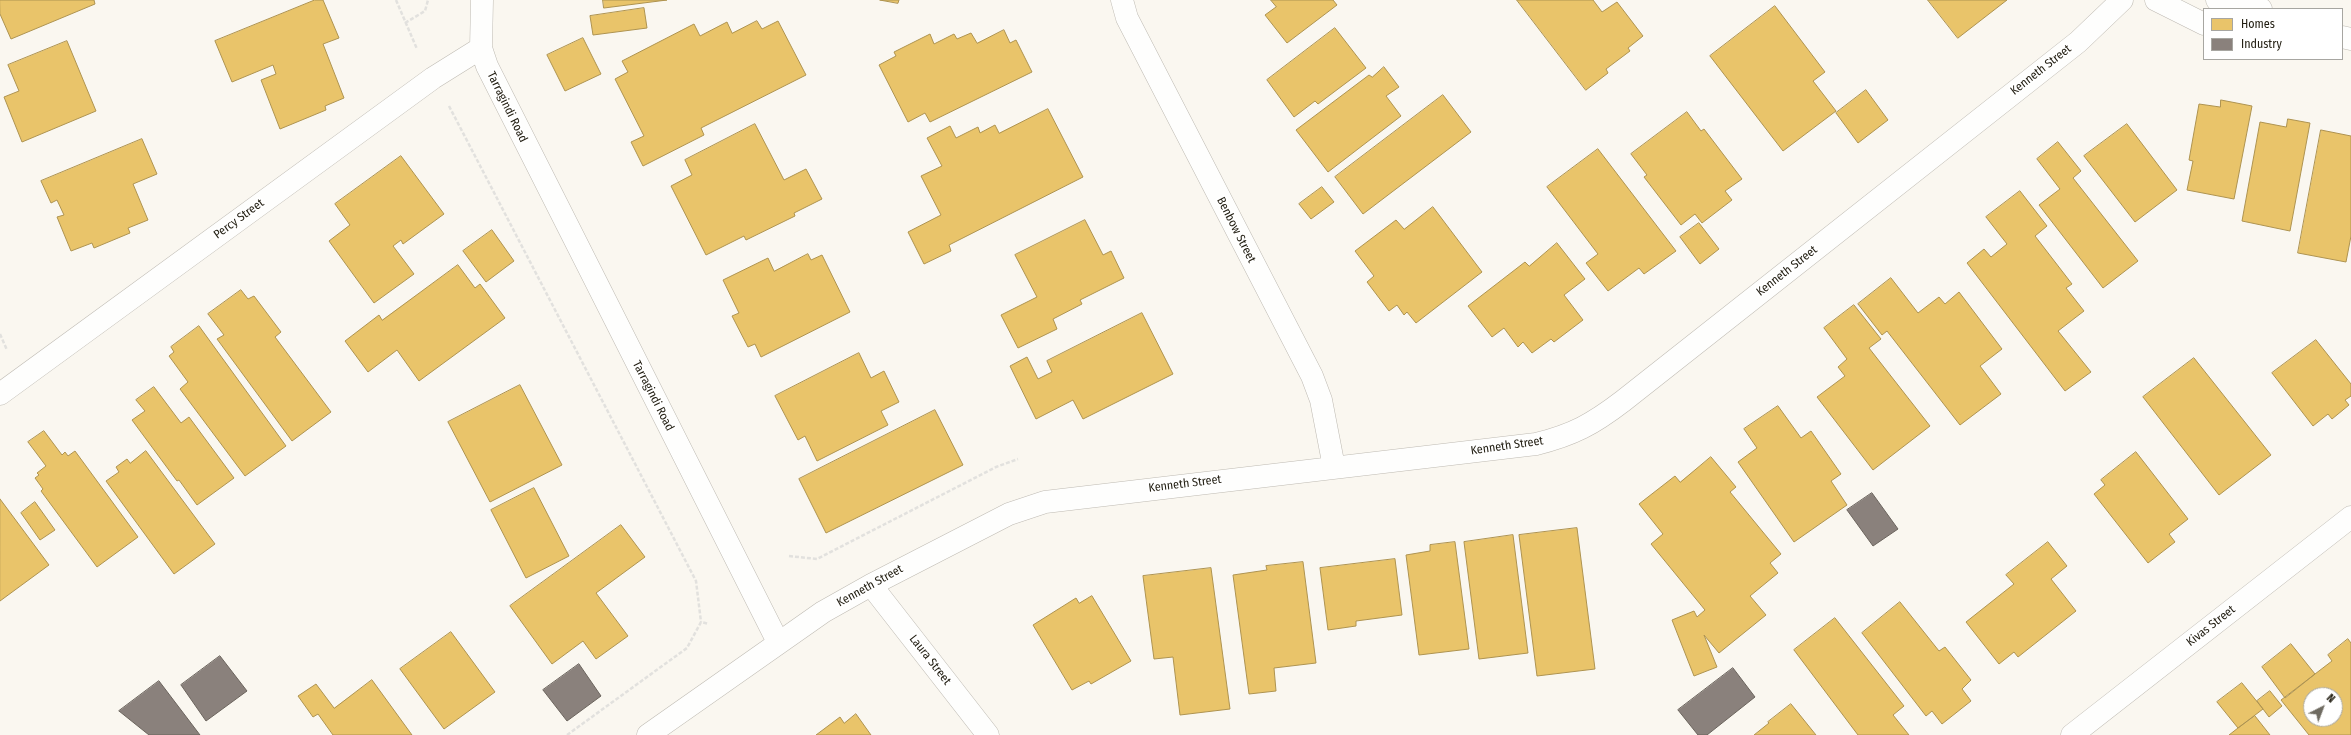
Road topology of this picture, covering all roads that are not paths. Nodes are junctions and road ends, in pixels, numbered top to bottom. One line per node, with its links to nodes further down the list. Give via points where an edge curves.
1 (482, 0): 8 (street, Tarragindi Road)
2 (1122, 0): 10 (street, Benbow Street, via 1127,18 1312,376 1321,400)
3 (2122, 0): 10 (street, Kenneth Street, via 2078,42 1623,401 1585,427 1564,437 1536,444)
4 (2156, 0): 7 (street)
5 (2217, 0): 6 (street)
6 (2256, 8)
7 (2203, 24)
8 (481, 48): 9 (street, Percy Street, via 433,78); 13 (street, Tarragindi Road, via 506,106)
9 (0, 394)
10 (1334, 467): 12 (street, Kenneth Street, via 1045,502 1009,514)
11 (2351, 517): 16 (street, Kivas Street)
12 (871, 585): 13 (street, Kenneth Street, via 823,612); 15 (street, Laura Street)
13 (778, 642): 14 (street)
14 (648, 735)
15 (988, 735)
16 (2072, 735)

